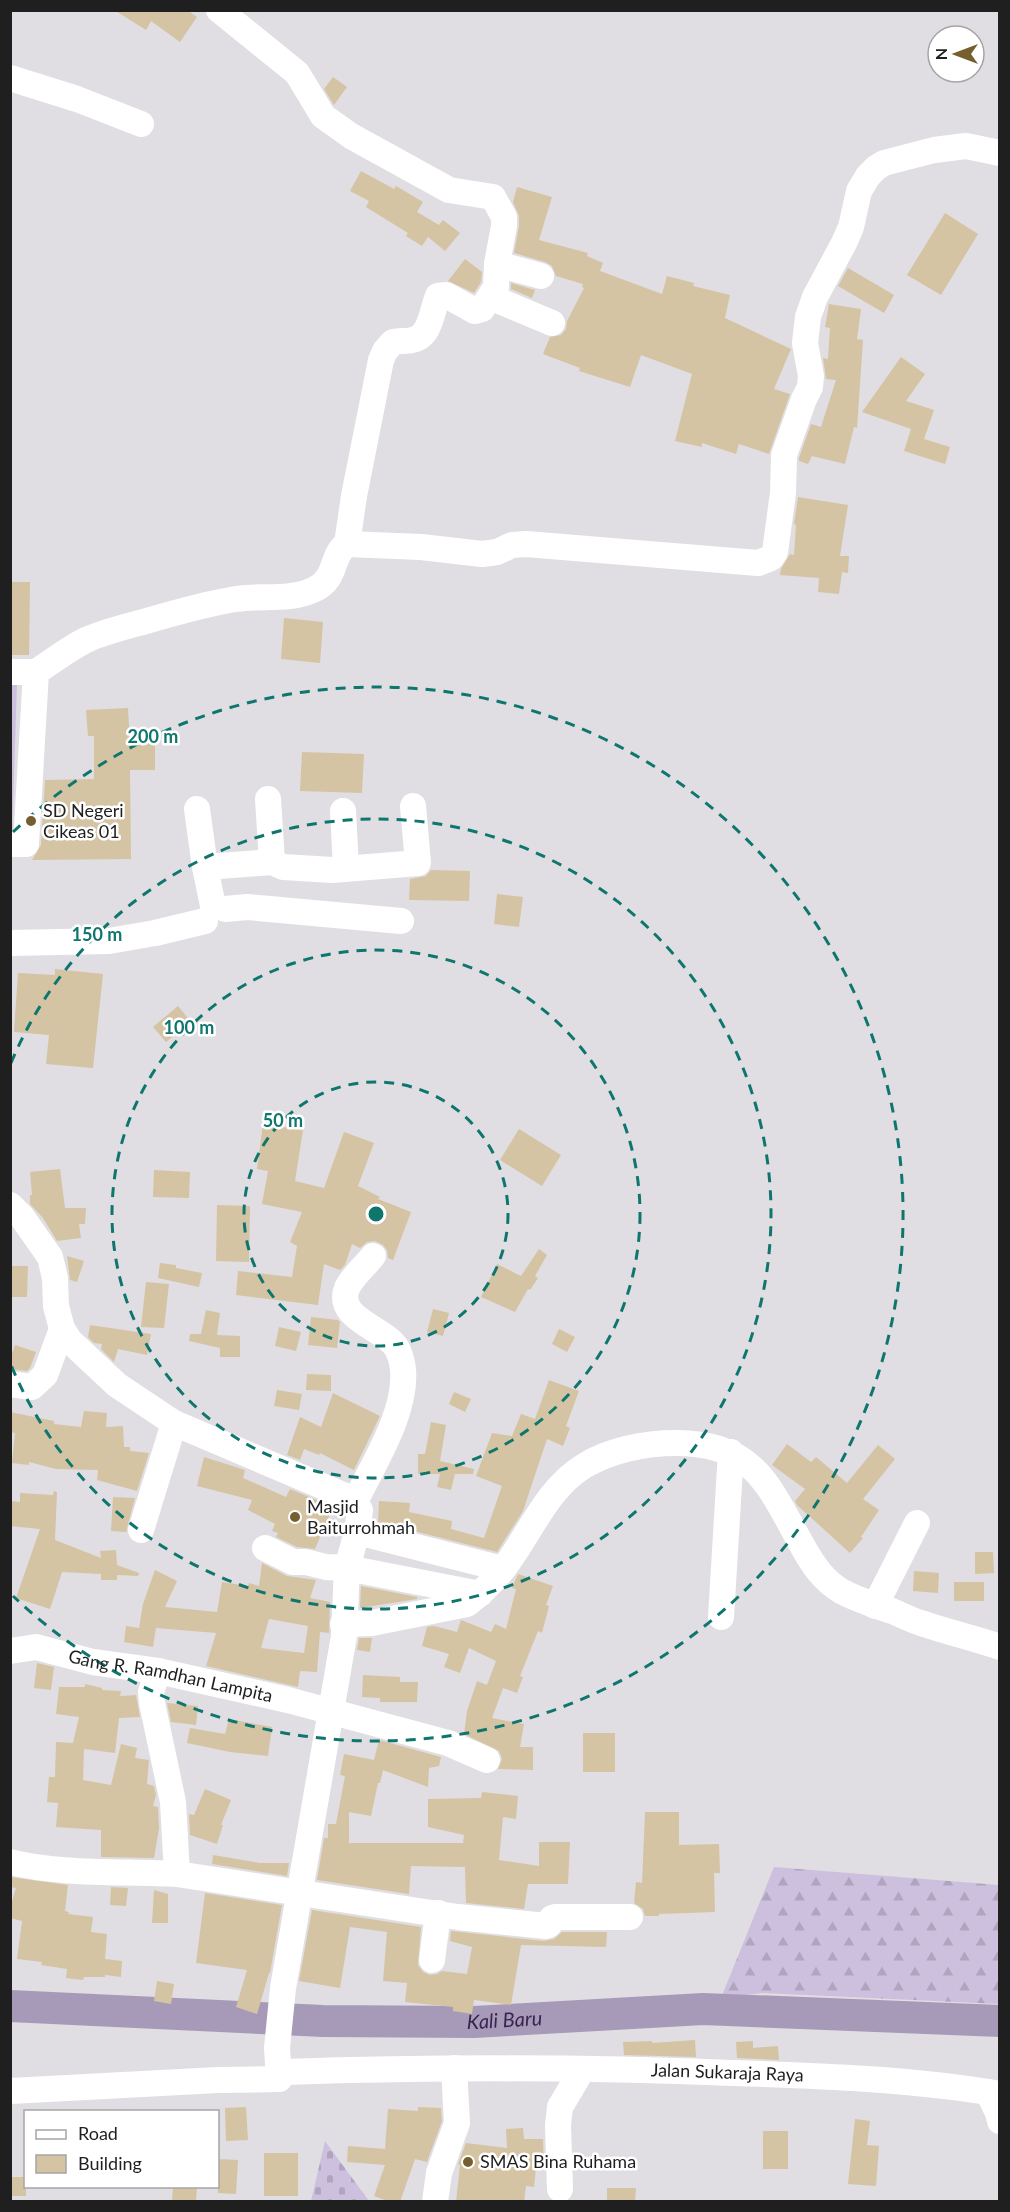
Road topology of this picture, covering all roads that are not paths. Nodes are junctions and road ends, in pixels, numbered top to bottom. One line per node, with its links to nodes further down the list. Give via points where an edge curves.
1 (219, 10): 5 (street, via 297,73 323,116 351,136 449,190 493,197 504,217)
2 (10, 78): 3 (street)
3 (141, 124)
4 (999, 153): 9 (street, via 966,146 934,150 884,163 868,176 851,227 808,317 805,344 810,387 784,455 783,493 771,558 758,564 526,544 512,544 498,552 482,554)
5 (498, 264): 6 (street); 7 (street, via 496,287)
6 (541, 276)
7 (490, 297): 8 (street); 9 (street, via 482,309 475,311 447,295 438,296 430,324 421,335 393,342 385,351)
8 (552, 323)
9 (347, 544): 11 (street, via 332,573 315,590 193,607 87,640)
10 (10, 672): 11 (street)
11 (36, 672): 16 (street, via 26,844)
12 (268, 799): 17 (street)
13 (413, 806): 19 (street, via 418,863)
14 (197, 809): 18 (street)
15 (343, 811): 19 (street)
16 (10, 844)
17 (272, 862): 18 (street); 19 (street, via 283,867)
18 (205, 867): 20 (street)
19 (346, 868)
20 (214, 912): 21 (street, via 247,907); 22 (street, via 155,933 109,941)
21 (401, 921)
22 (10, 944)
23 (10, 1205): 25 (street, via 50,1257)
24 (373, 1256): 29 (street, via 347,1287 347,1309 384,1334 397,1348 403,1371 392,1427)
25 (62, 1329): 26 (street, via 45,1375 32,1387); 27 (street, via 117,1385)
26 (10, 1384)
27 (174, 1423): 29 (street); 31 (street)
28 (731, 1452): 35 (street, via 688,1443 662,1443 636,1447 585,1466 553,1496); 37 (street, via 764,1480 825,1579); 38 (street)
29 (355, 1502): 32 (street, via 360,1510)
30 (917, 1523): 37 (street)
31 (141, 1530)
32 (357, 1532): 34 (street); 35 (street)
33 (265, 1548): 34 (street, via 293,1562)
34 (347, 1568): 36 (street); 39 (street)
35 (503, 1569): 36 (street)
36 (480, 1594): 39 (street, via 456,1608 372,1623)
37 (875, 1606): 40 (street)
38 (721, 1617)
39 (343, 1624): 43 (street)
40 (999, 1647)
41 (10, 1651): 42 (street, Gang R. Ramdhan Lampita, via 36,1647 93,1662)
42 (158, 1671): 43 (street, Gang R. Ramdhan Lampita); 46 (street, via 151,1692 152,1703 173,1803)
43 (330, 1710): 44 (street, Gang R. Ramdhan Lampita, via 448,1743); 47 (street)
44 (487, 1760)
45 (10, 1862): 46 (street, via 82,1871)
46 (177, 1874): 47 (street)
47 (299, 1893): 48 (street); 53 (street, via 283,1988 277,2048)
48 (438, 1913): 49 (street, via 546,1926 555,1917); 50 (street)
49 (630, 1917)
50 (432, 1960)
51 (454, 2068): 52 (street, Jalan Sukaraja Raya); 53 (street, Jalan Sukaraja Raya, via 284,2072); 58 (street, via 457,2123 439,2173)
52 (582, 2070): 55 (street, Jalan Sukaraja Raya, via 784,2075); 57 (street, via 560,2107)
53 (279, 2079): 54 (street)
54 (10, 2091)
55 (994, 2093): 56 (street)
56 (999, 2121)
57 (560, 2189)
58 (435, 2202)

